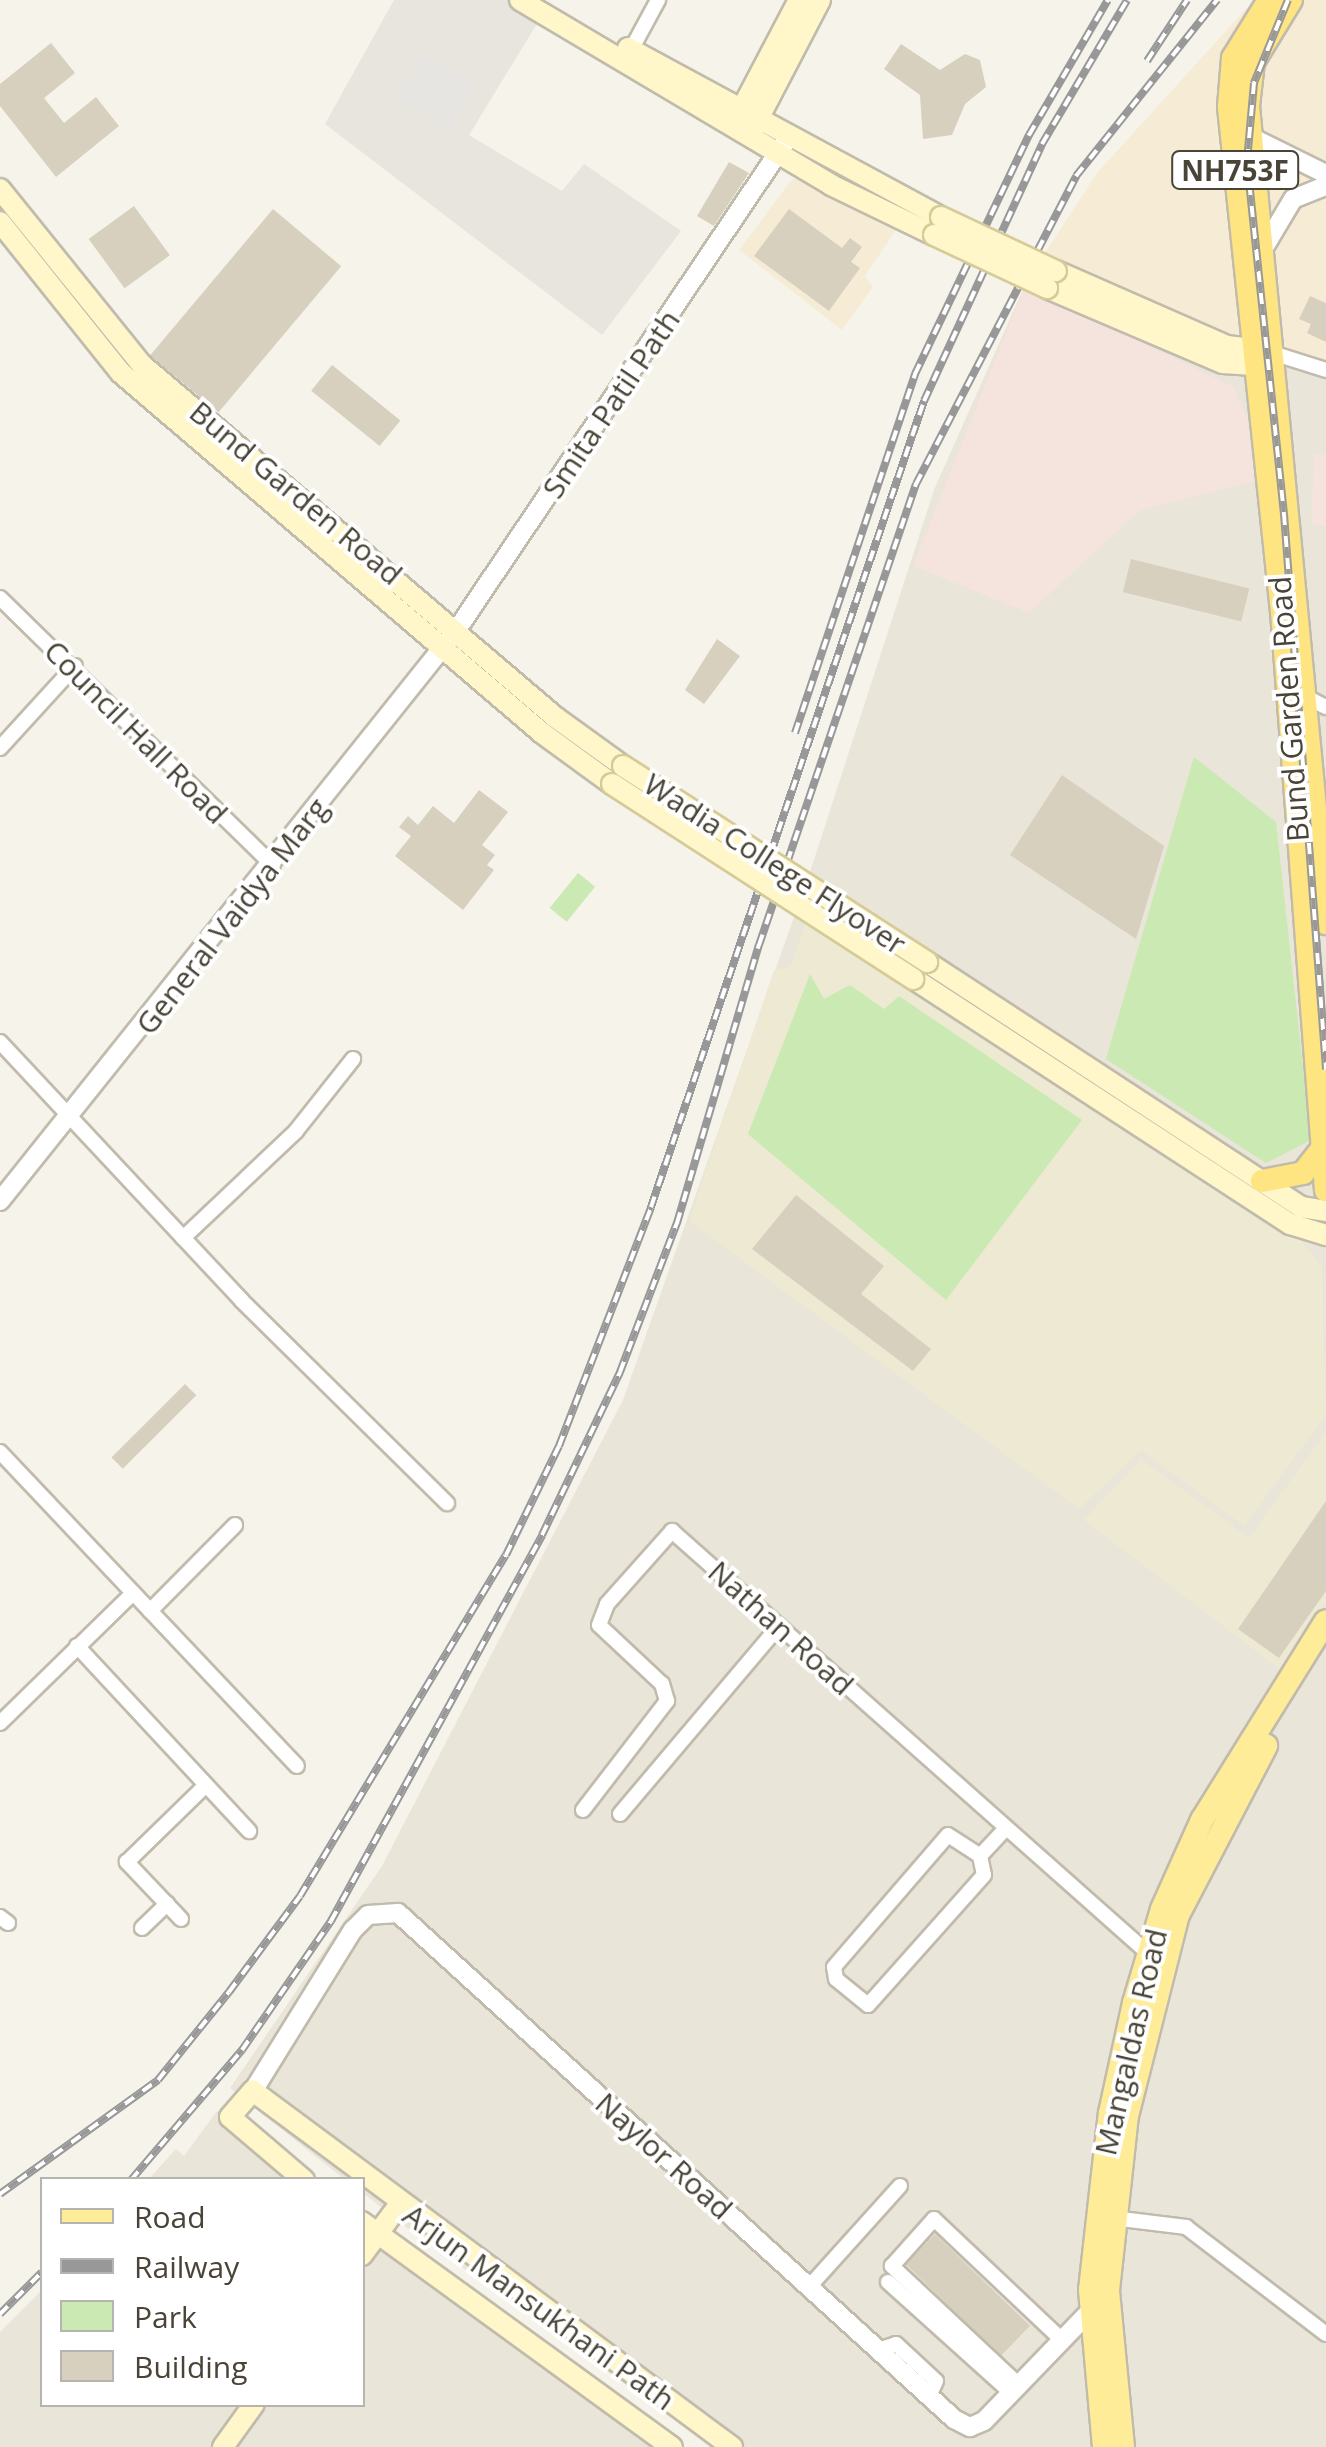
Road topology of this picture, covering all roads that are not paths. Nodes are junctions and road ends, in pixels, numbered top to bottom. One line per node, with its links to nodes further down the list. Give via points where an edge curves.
1 (520, 0): 10 (main road)
2 (544, 0): 8 (main road)
3 (658, 0): 8 (street)
4 (798, 0): 9 (main road)
5 (820, 0): 9 (main road)
6 (1268, 0): 18 (highway, NH753F, via 1246,32 1229,79)
7 (1291, 0): 11 (highway, NH753F, via 1252,62)
8 (631, 50): 9 (main road)
9 (751, 112): 10 (main road); 12 (main road)
10 (741, 132): 12 (main road)
11 (1251, 136): 13 (street); 17 (highway, NH753F)
12 (784, 144): 18 (main road, bridge, via 1051,280); 21 (street, Smita Patil Path)
13 (1326, 174)
14 (1326, 186): 17 (street, via 1293,199)
15 (0, 189): 21 (main road, Bund Garden Road, via 142,365)
16 (0, 222): 21 (main road, Bund Garden Road, via 121,373)
17 (1265, 246): 18 (highway, NH753F)
18 (1260, 358): 19 (street); 23 (highway, Bund Garden Road / NH753F); 31 (highway, Bund Garden Road / NH753F)
19 (1326, 370)
20 (0, 598): 22 (street, Council Hall Road)
21 (452, 636): 25 (main road, Bund Garden Road, via 542,733); 26 (street, General Vaidya Marg)
22 (75, 666): 24 (street); 26 (street, Council Hall Road)
23 (1317, 703): 27 (highway, Bund Garden Road / NH753F)
24 (0, 748)
25 (618, 775): 28 (main road, Wadia College Flyover, bridge)
26 (273, 865): 32 (street, General Vaidya Marg)
27 (1326, 924)
28 (921, 970): 34 (main road); 38 (main road, via 1290,1224)
29 (0, 1042): 32 (street)
30 (353, 1059): 39 (street, via 296,1130)
31 (1323, 1116): 33 (highway, Bund Garden Road / NH753F)
32 (72, 1118): 36 (street, General Vaidya Marg); 39 (street)
33 (1323, 1147): 34 (highway, via 1303,1173); 35 (highway, Bund Garden Road / NH753F)
34 (1262, 1181): 37 (main road, via 1301,1206)
35 (1326, 1190)
36 (0, 1201)
37 (1326, 1212)
38 (1326, 1235)
39 (183, 1238): 41 (street)
40 (0, 1452): 43 (street)
41 (446, 1503)
42 (235, 1525): 44 (street)
43 (133, 1593): 44 (street); 47 (street)
44 (150, 1611): 50 (street)
45 (1326, 1621): 60 (main road, Mangaldas Road, via 1202,1820)
46 (777, 1628): 52 (street, Nathan Road, via 672,1531 607,1604 599,1625 662,1684 667,1701); 53 (street); 54 (street, Nathan Road)
47 (77, 1646): 49 (street); 51 (street)
48 (1326, 1646): 60 (main road, Mangaldas Road, via 1218,1828)
49 (0, 1724)
50 (296, 1766)
51 (206, 1785): 55 (street); 57 (street, via 127,1862)
52 (583, 1810)
53 (620, 1814)
54 (1005, 1828): 56 (street); 60 (street, Nathan Road)
55 (250, 1831)
56 (980, 1856): 56 (street, via 981,1880 878,2002 868,2005 836,1979 834,1967 948,1835)
57 (167, 1904): 58 (street); 59 (street)
58 (181, 1919)
59 (142, 1928)
60 (1157, 1957): 67 (main road, Mangaldas Road); 71 (main road, Mangaldas Road, via 1110,2113)
61 (253, 2091): 62 (main road, via 230,2117); 63 (main road, Arjun Mansukhani Path); 70 (street, Naylor Road, via 353,1930 368,1916 398,1914)
62 (300, 2177)
63 (362, 2177)
64 (365, 2179): 66 (main road, Arjun Mansukhani Path)
65 (900, 2186): 70 (street)
66 (399, 2206): 68 (main road); 78 (main road, Arjun Mansukhani Path)
67 (1113, 2218): 71 (main road, Mangaldas Road); 72 (street, via 1186,2227)
68 (370, 2228): 77 (main road, Arjun Mansukhani Path)
69 (888, 2282): 74 (street)
70 (809, 2287): 74 (street, Naylor Road, via 970,2427)
71 (1100, 2302): 73 (street, Naylor Road); 79 (main road, Mangaldas Road); 80 (main road, Mangaldas Road)
72 (1326, 2334)
73 (1060, 2338): 74 (street, Naylor Road); 74 (street, via 934,2219 892,2266)
74 (1014, 2388)
75 (252, 2407): 76 (main road)
76 (223, 2447)
77 (672, 2447)
78 (732, 2447)
79 (1104, 2447)
80 (1122, 2447)

